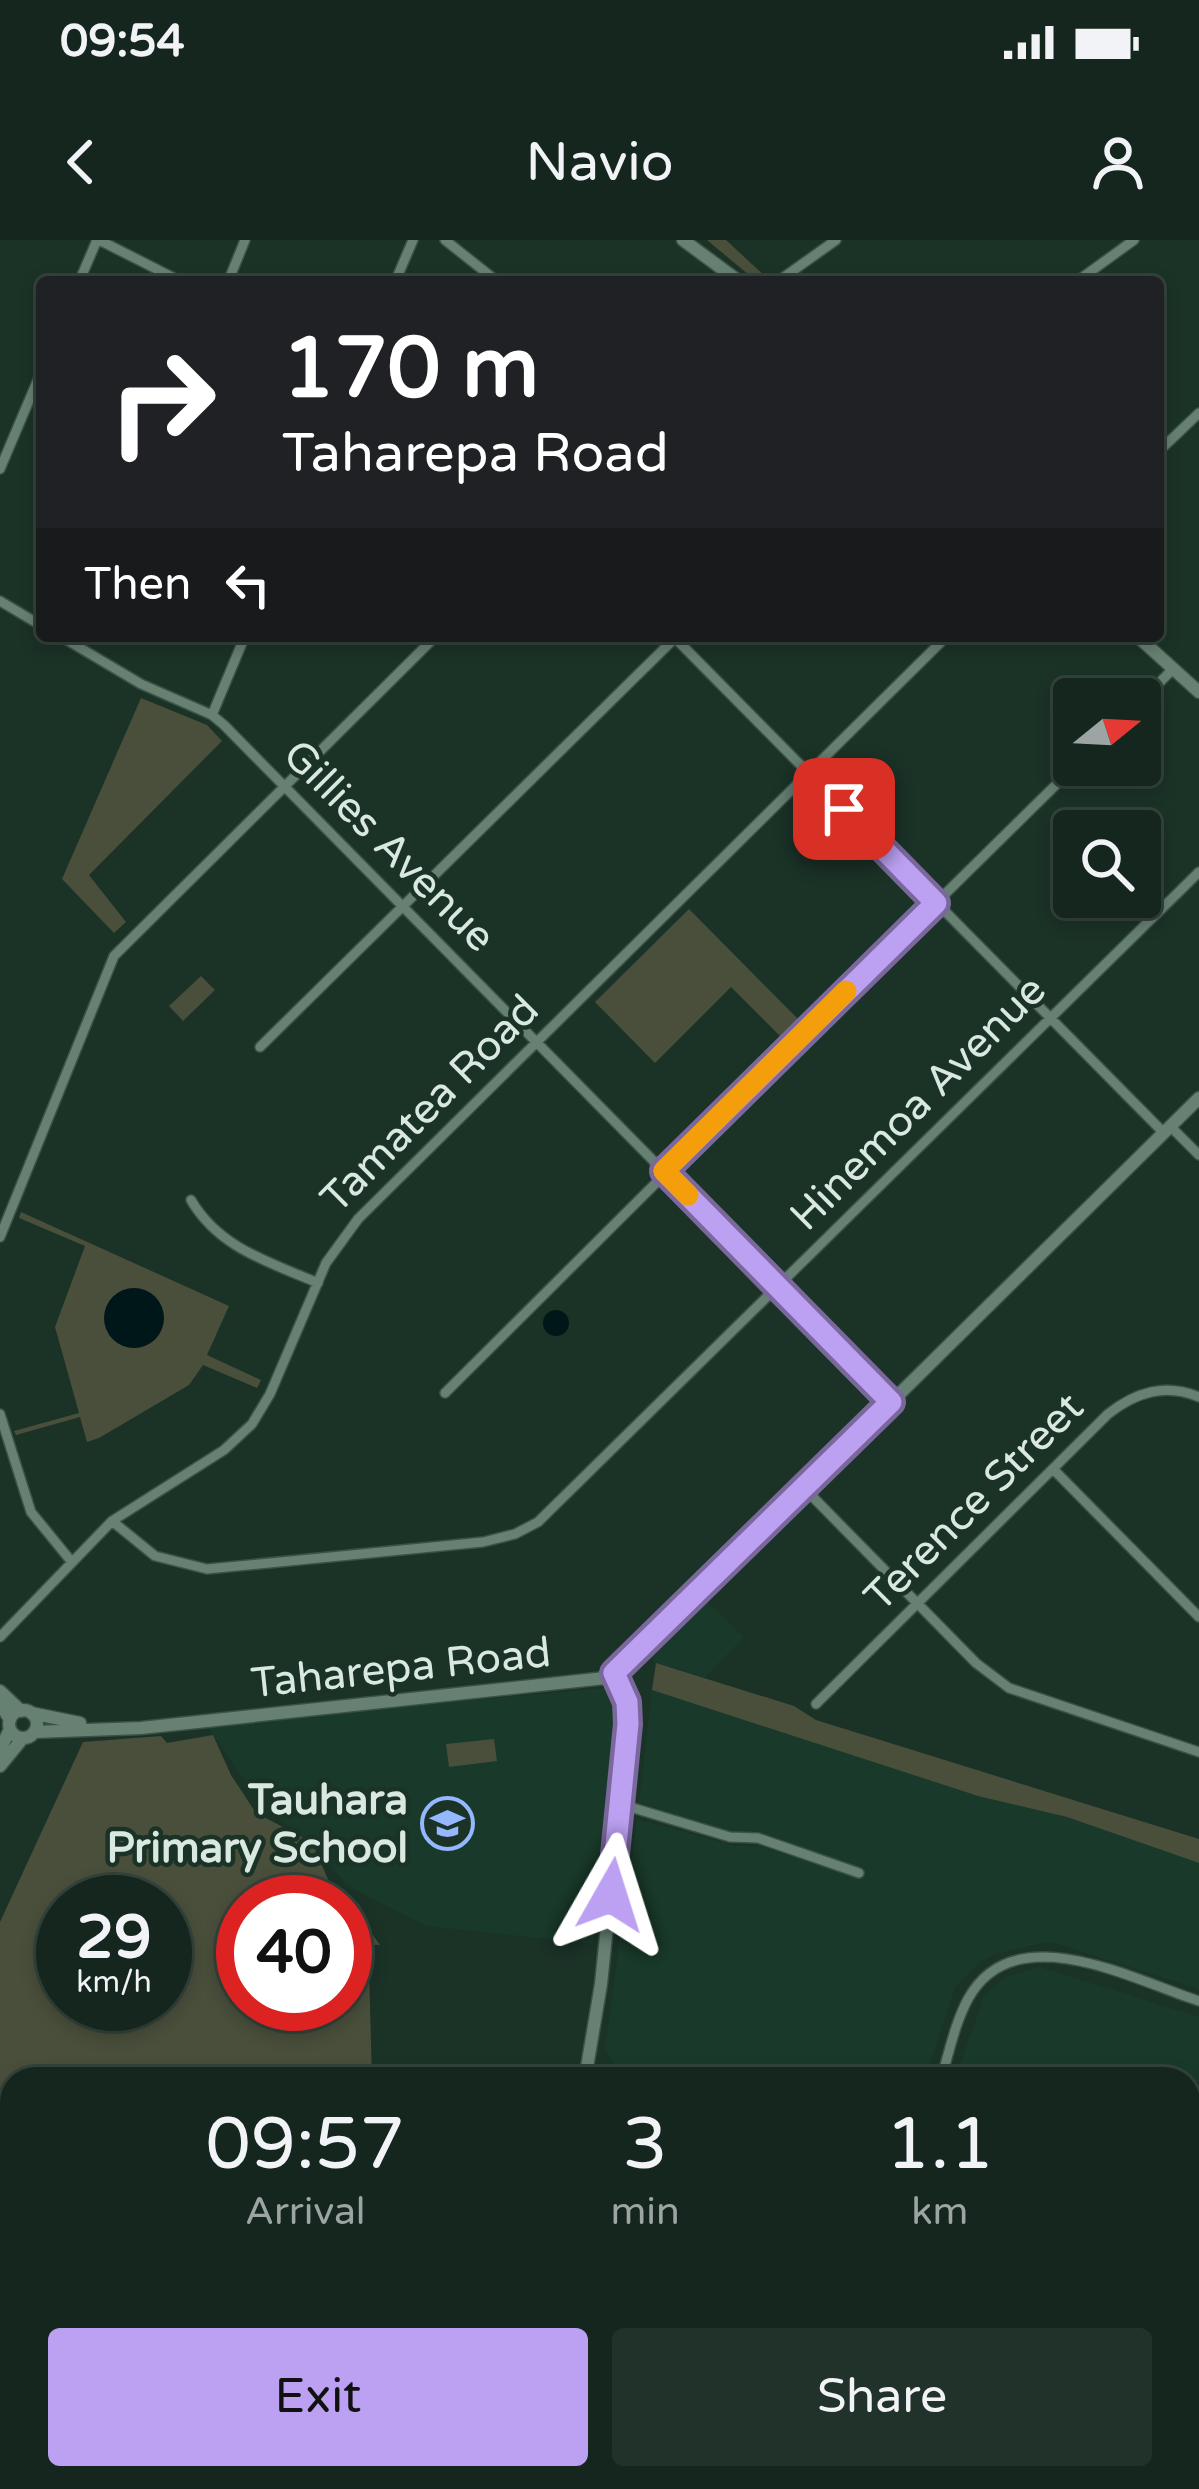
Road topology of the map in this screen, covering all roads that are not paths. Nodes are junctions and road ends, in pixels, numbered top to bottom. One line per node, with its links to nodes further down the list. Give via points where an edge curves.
1 (98, 240): 8 (street); 9 (street)
2 (245, 240): 10 (street)
3 (412, 240): 11 (street)
4 (445, 240): 12 (street)
5 (683, 240): 13 (street)
6 (836, 240): 14 (street)
7 (1135, 240): 15 (street)
8 (83, 276)
9 (170, 276)
10 (230, 276)
11 (397, 276)
12 (490, 276)
13 (732, 276)
14 (785, 276)
15 (1084, 276)
16 (36, 384): 19 (street)
17 (1199, 413): 18 (street)
18 (1164, 446)
19 (0, 469)
20 (0, 601): 21 (street)
21 (36, 622)
22 (78, 642): 32 (street, Gillies Avenue, via 142,685)
23 (242, 642): 32 (street)
24 (430, 642): 34 (street)
25 (670, 642): 38 (street)
26 (680, 642): 33 (street)
27 (941, 642): 33 (street, Tamatea Road)
28 (1144, 642): 29 (street)
29 (1173, 669): 30 (street); 31 (street)
30 (1161, 681)
31 (1199, 692)
32 (212, 715): 34 (street, Gillies Avenue)
33 (808, 774): 37 (street); 40 (street, Tamatea Road)
34 (284, 786): 38 (street, Gillies Avenue); 47 (street, via 114,956)
35 (1055, 786): 37 (street)
36 (1199, 872): 39 (street, Hinemoa Avenue)
37 (936, 903): 39 (street); 45 (street)
38 (403, 907): 40 (street, Gillies Avenue); 41 (street)
39 (1050, 1019): 43 (street); 49 (street, Hinemoa Avenue)
40 (536, 1042): 45 (street, Gillies Avenue); 48 (street, Tamatea Road, via 358,1219)
41 (260, 1047)
42 (1199, 1098): 43 (street, Taharepa Road)
43 (1167, 1130): 44 (street); 52 (street, Taharepa Road)
44 (1199, 1154)
45 (665, 1172): 49 (street, Gillies Avenue); 50 (street)
46 (191, 1201): 48 (street, via 214,1233)
47 (0, 1237)
48 (318, 1282): 56 (street, Tamatea Road, via 252,1424)
49 (778, 1287): 52 (street, Gillies Avenue); 56 (street, Hinemoa Avenue, via 557,1506 515,1534 207,1569 155,1556)
50 (445, 1393)
51 (1199, 1396): 54 (street, Terence Street, via 1172,1390 1132,1397)
52 (891, 1402): 55 (street, Taharepa Road)
53 (0, 1414): 57 (street, via 31,1512)
54 (1054, 1470): 58 (street, Terence Street); 59 (street)
55 (804, 1488): 58 (street); 61 (street, Taharepa Road)
56 (112, 1521): 57 (street, Tamatea Road)
57 (71, 1562): 60 (street, Tamatea Road)
58 (919, 1604): 64 (street, Terence Street); 69 (street, via 1009,1688)
59 (1199, 1617)
60 (0, 1637)
61 (614, 1673): 66 (street, Taharepa Road, via 141,1728); 71 (street, via 628,1712)
62 (0, 1691): 65 (street)
63 (0, 1703): 65 (street)
64 (816, 1705)
65 (18, 1718): 66 (street, Taharepa Road); 67 (street); 67 (street, via 36,1720); 68 (street)
66 (92, 1727): 67 (street, Taharepa Road)
67 (28, 1735): 70 (street)
68 (0, 1750)
69 (1199, 1752)
70 (0, 1766)
71 (620, 1804): 72 (street); 74 (street)
72 (859, 1873)
73 (1199, 2001): 75 (street, via 1061,1956 1026,1955 993,1969 968,1999)
74 (591, 2067)
75 (944, 2067)

